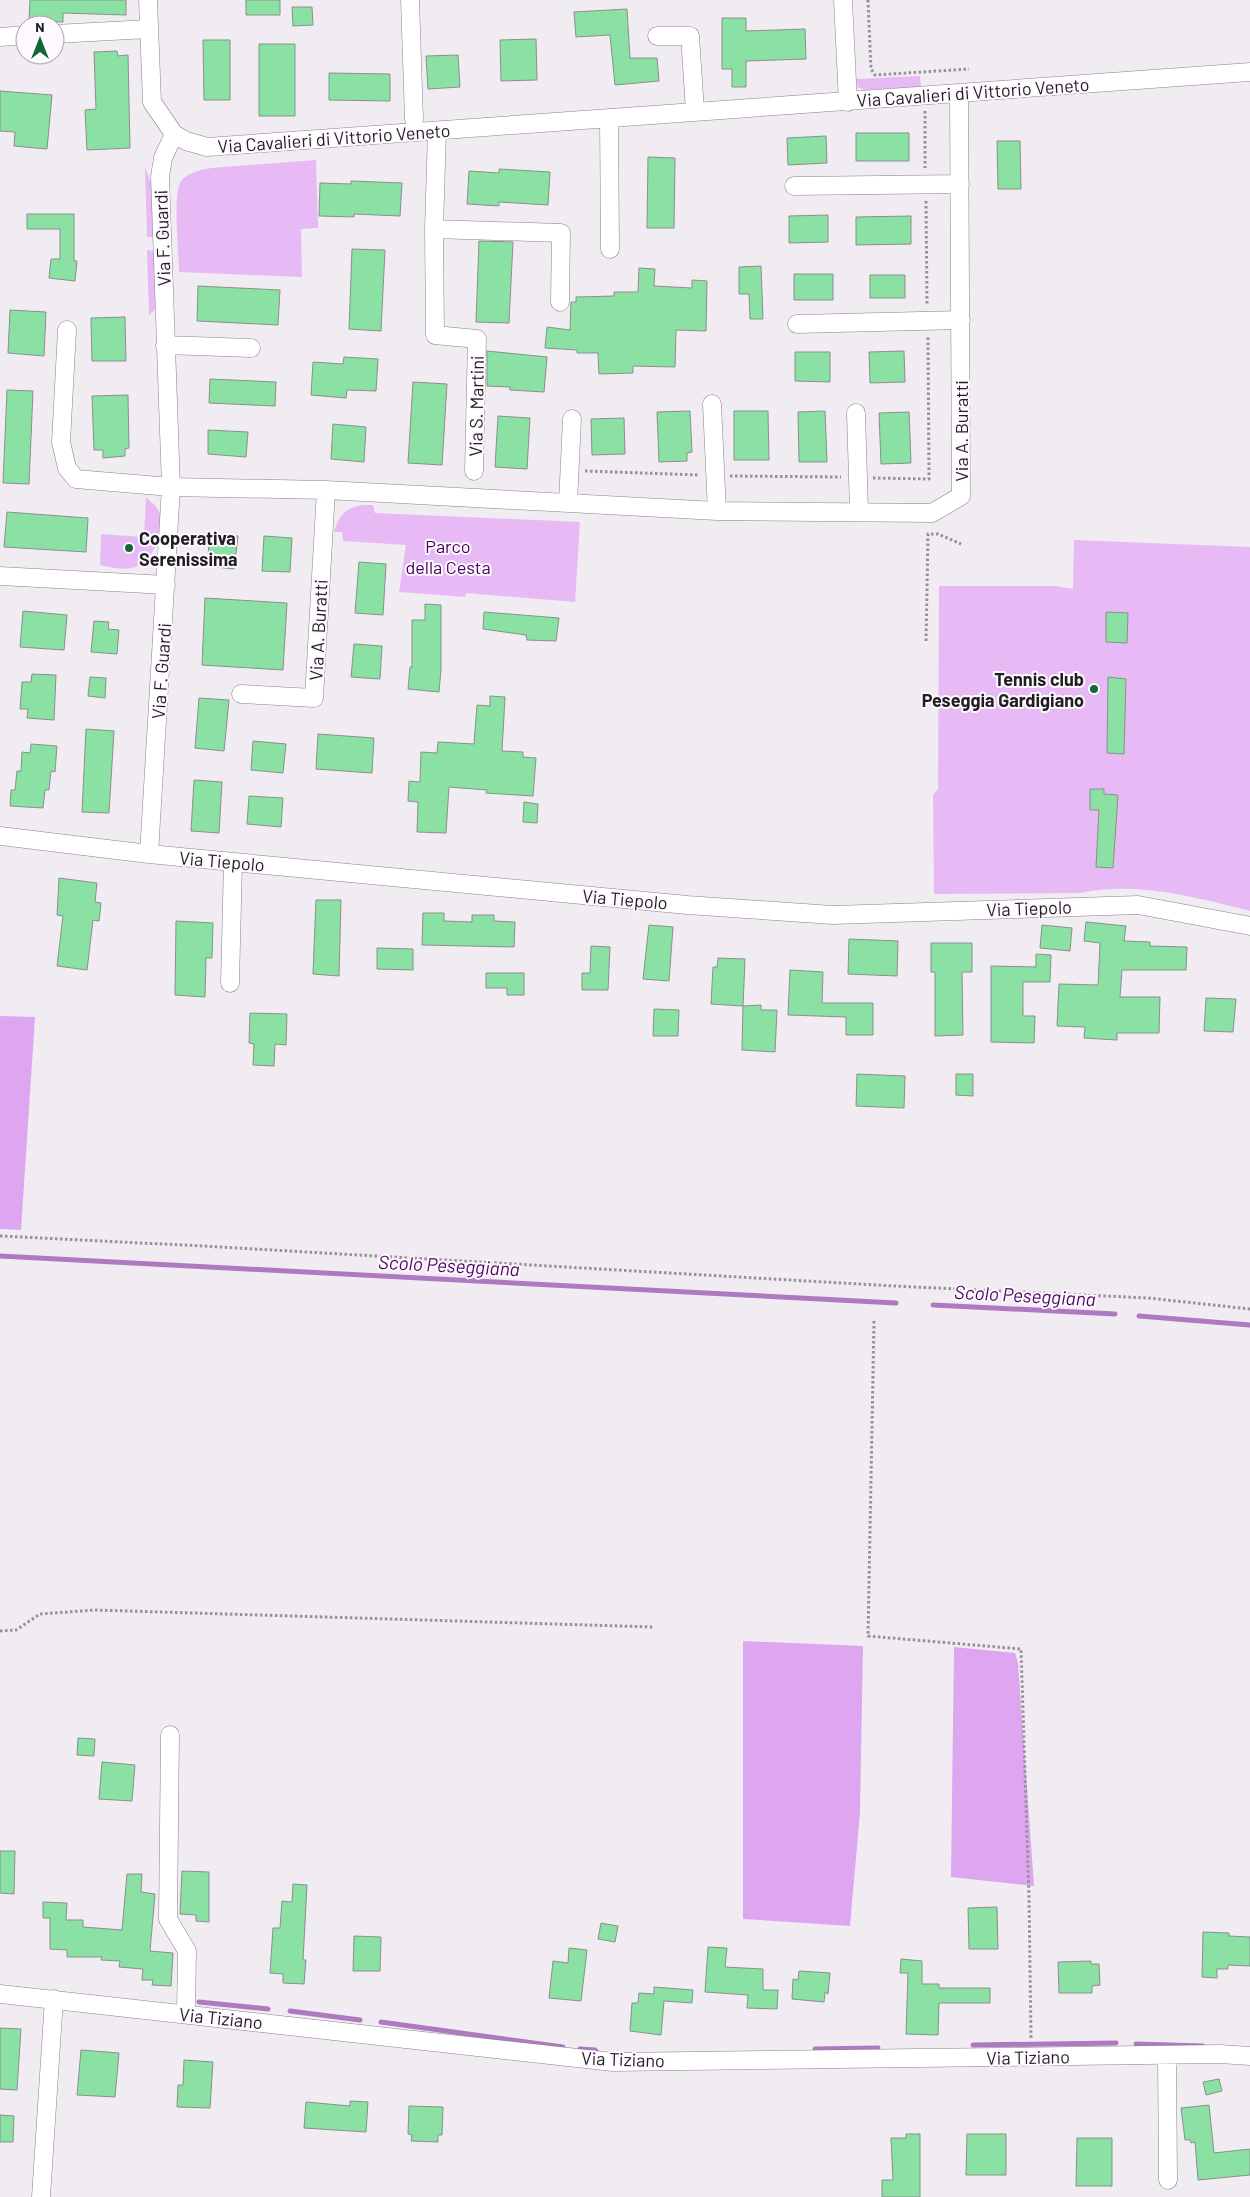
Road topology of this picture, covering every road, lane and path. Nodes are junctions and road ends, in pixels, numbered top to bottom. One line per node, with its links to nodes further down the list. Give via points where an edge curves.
1 (148, 0): 5 (street)
2 (410, 0): 17 (street)
3 (843, 0): 13 (street)
4 (868, 0): 10 (path, via 871,69 875,75)
5 (149, 29): 6 (street); 19 (street, via 152,102)
6 (65, 33)
7 (15, 36): 9 (street)
8 (657, 36): 15 (street, via 690,36)
9 (0, 37)
10 (969, 69)
11 (1250, 72): 12 (street, Via Cavalieri di Vittorio Veneto)
12 (959, 93): 13 (street, Via Cavalieri di Vittorio Veneto); 20 (street, Via A. Buratti)
13 (848, 102): 15 (street, Via Cavalieri di Vittorio Veneto)
14 (925, 103): 21 (path)
15 (695, 111): 16 (street, Via Cavalieri di Vittorio Veneto)
16 (608, 118): 18 (street, Via Cavalieri di Vittorio Veneto); 24 (street)
17 (414, 119)
18 (436, 131): 19 (street, Via Cavalieri di Vittorio Veneto, via 207,147); 23 (street, Via S. Martini)
19 (174, 134): 30 (street, Via F. Guardi, via 163,158 160,177)
20 (960, 184): 21 (street); 26 (street, Via A. Buratti)
21 (926, 185): 22 (street); 27 (path)
22 (794, 186)
23 (434, 229): 25 (street, via 561,233); 36 (street, Via S. Martini, via 434,335 477,339)
24 (610, 250)
25 (560, 302)
26 (961, 320): 27 (street); 43 (street, Via A. Buratti, via 961,496 932,513)
27 (927, 322): 28 (street); 38 (path, via 929,478)
28 (797, 324)
29 (67, 330): 39 (street, via 61,442 67,468 76,479)
30 (165, 345): 31 (street); 39 (street, Via F. Guardi)
31 (251, 348)
32 (712, 404): 37 (street)
33 (856, 413): 38 (street)
34 (572, 420): 35 (street)
35 (570, 470): 37 (path); 41 (street)
36 (474, 471)
37 (716, 476): 38 (path); 42 (street)
38 (858, 478): 43 (street)
39 (171, 487): 40 (street, Via A. Buratti); 46 (street, Via F. Guardi)
40 (326, 490): 41 (street, Via A. Buratti); 48 (street, Via A. Buratti, via 314,698)
41 (568, 504): 42 (street, Via A. Buratti)
42 (717, 511): 43 (street, Via A. Buratti)
43 (859, 511)
44 (961, 544): 47 (path, via 938,534 928,534)
45 (0, 576): 46 (street)
46 (166, 585): 50 (street, Via F. Guardi)
47 (926, 641)
48 (241, 694)
49 (0, 836): 50 (street, Via Tiepolo)
50 (149, 854): 51 (street, Via Tiepolo)
51 (233, 862): 52 (street, Via Tiepolo, via 687,905 833,915 1138,905); 53 (street)
52 (1250, 926)
53 (230, 983)
54 (0, 1236): 55 (path, via 1148,1298)
55 (1250, 1308)
56 (874, 1321): 63 (path, via 868,1636 1020,1649)
57 (653, 1627): 58 (path, via 95,1610 40,1614 16,1630)
58 (0, 1631)
59 (170, 1735): 62 (street, via 168,1919 187,1951)
60 (0, 1994): 61 (street, Via Tiziano)
61 (54, 1999): 62 (street, Via Tiziano); 67 (street)
62 (186, 2014): 64 (street, Via Tiziano, via 613,2062)
63 (1031, 2040)
64 (1167, 2055): 65 (street, Via Tiziano); 66 (street)
65 (1250, 2056)
66 (1168, 2180)
67 (41, 2197)

